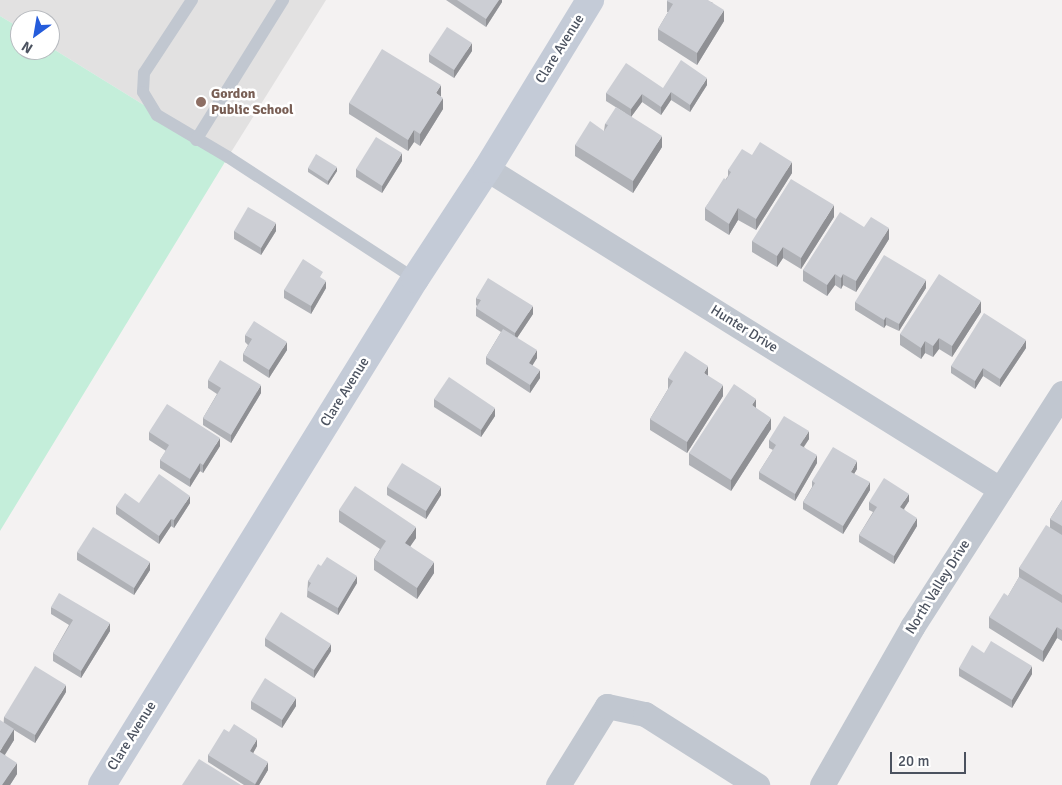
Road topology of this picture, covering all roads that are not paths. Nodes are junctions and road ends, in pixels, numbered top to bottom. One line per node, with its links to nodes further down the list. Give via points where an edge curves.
1 (192, 0): 4 (lane, via 144,73 143,92 157,115)
2 (283, 0): 4 (lane)
3 (590, 0): 5 (street, Clare Avenue)
4 (196, 140): 6 (lane)
5 (487, 168): 6 (street, Clare Avenue); 8 (street, Hunter Drive)
6 (415, 279): 9 (street, Clare Avenue)
7 (1062, 394): 8 (street, North Valley Drive)
8 (1000, 489): 12 (street, North Valley Drive, via 912,627)
9 (102, 785)
10 (558, 785): 11 (street, via 607,706 645,714)
11 (757, 785)
12 (822, 785)

